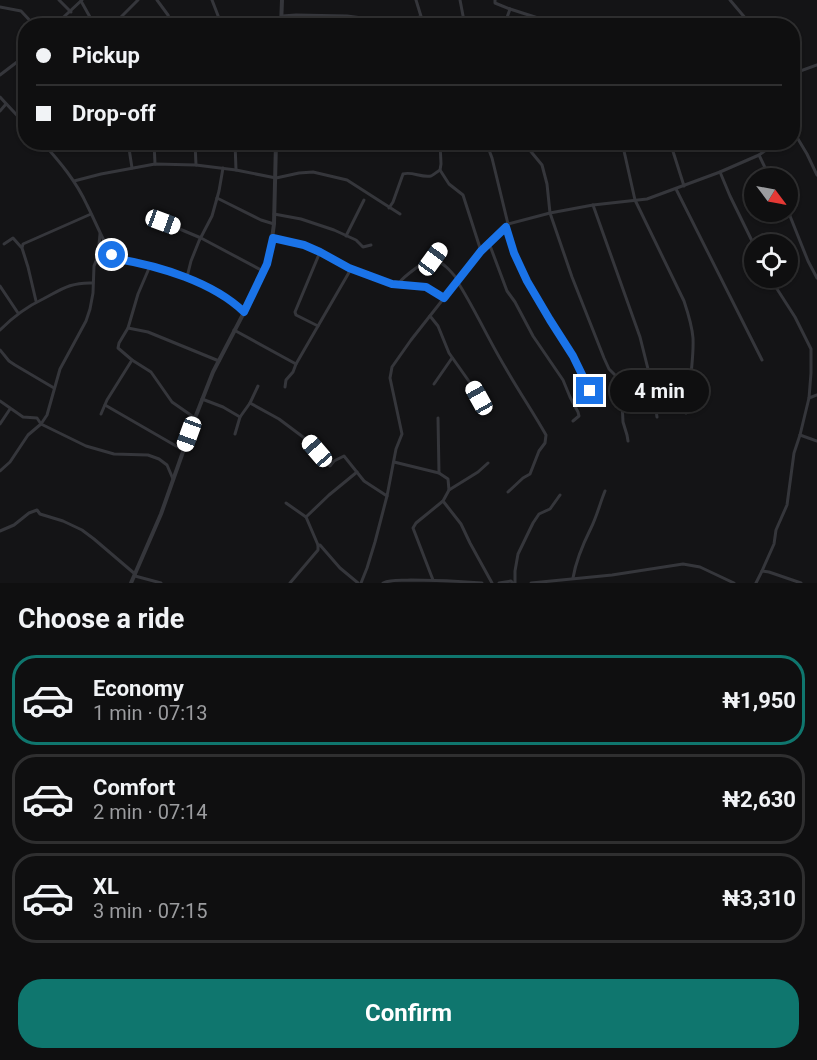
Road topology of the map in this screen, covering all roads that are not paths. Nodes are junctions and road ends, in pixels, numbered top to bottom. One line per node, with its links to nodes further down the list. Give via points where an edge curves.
1 (59, 0): 13 (street)
2 (82, 0): 13 (street); 18 (street)
3 (138, 0): 19 (street)
4 (157, 0): 20 (street)
5 (212, 0): 21 (street)
6 (282, 0): 14 (street)
7 (416, 0): 15 (street)
8 (460, 0): 24 (street)
9 (495, 0): 12 (street)
10 (730, 0): 27 (street)
11 (0, 7): 16 (street, via 21,11)
12 (510, 9): 25 (street); 26 (street)
13 (71, 12): 17 (street)
14 (282, 16): 22 (street)
15 (420, 17): 23 (street)
16 (28, 18)
17 (64, 18)
18 (91, 18)
19 (120, 18)
20 (169, 18)
21 (219, 18)
22 (363, 18)
23 (415, 18)
24 (463, 18)
25 (507, 18)
26 (538, 18)
27 (745, 18)
28 (18, 61): 31 (street)
29 (817, 65): 30 (street)
30 (800, 71)
31 (0, 75)
32 (0, 97): 33 (street)
33 (6, 104): 34 (street); 35 (street)
34 (0, 111)
35 (18, 117)
36 (800, 143): 58 (street)
37 (49, 150): 60 (street)
38 (129, 150): 52 (street)
39 (154, 150): 50 (street)
40 (195, 150): 51 (street)
41 (236, 150): 55 (street)
42 (276, 150): 59 (street)
43 (440, 150): 56 (street)
44 (489, 150): 75 (street)
45 (530, 150): 69 (street, via 542,165)
46 (624, 150): 65 (street)
47 (673, 150): 61 (street)
48 (766, 150): 49 (street)
49 (759, 155): 54 (street); 57 (street)
50 (155, 164): 51 (street); 52 (street)
51 (196, 165): 53 (street)
52 (132, 168): 60 (street)
53 (224, 168): 55 (street); 63 (street)
54 (765, 168)
55 (236, 170): 59 (street)
56 (440, 170): 67 (street, via 433,176 403,174); 86 (street, via 463,195)
57 (720, 172): 61 (street); 77 (street)
58 (817, 175)
59 (276, 178): 67 (street, via 308,172 340,177); 68 (street)
60 (74, 181): 70 (street)
61 (684, 186): 62 (street)
62 (676, 189): 65 (street); 113 (street)
63 (217, 198): 74 (street); 79 (street)
64 (364, 200): 78 (street)
65 (636, 200): 66 (street); 129 (street, via 690,318 693,339)
66 (593, 205): 69 (street); 132 (street, via 640,337)
67 (389, 208): 71 (street)
68 (274, 213): 74 (street); 78 (street)
69 (550, 213): 75 (street); 140 (street, via 604,358 617,377)
70 (91, 214): 76 (street); 84 (street, via 26,242)
71 (400, 214)
72 (163, 222): 79 (street)
73 (792, 222): 95 (street)
74 (274, 224): 80 (street)
75 (507, 225): 81 (street); 120 (street, via 527,281)
76 (99, 234): 88 (street); 89 (street)
77 (749, 234)
78 (346, 236): 83 (street, via 363,247)
79 (201, 238): 93 (street); 94 (street)
80 (273, 238): 87 (street); 93 (street)
81 (489, 243): 86 (street); 135 (street, via 507,291 563,380 578,412)
82 (4, 244): 84 (street, via 13,238)
83 (371, 245)
84 (22, 248): 102 (street)
85 (441, 248): 90 (street)
86 (481, 251): 96 (street)
87 (320, 252): 92 (street); 106 (street, via 295,312)
88 (111, 254): 89 (street); 91 (street)
89 (98, 256): 97 (street)
90 (433, 259): 96 (street); 98 (street, via 404,276)
91 (150, 266): 94 (street); 107 (street)
92 (351, 269): 98 (street); 106 (street)
93 (263, 271): 103 (street)
94 (187, 277): 103 (street)
95 (817, 278)
96 (458, 280): 101 (street); 151 (street, via 546,435 530,474)
97 (93, 283): 102 (street, via 66,286); 119 (street, via 86,321 61,365)
98 (401, 285): 101 (street, via 426,287)
99 (0, 286): 104 (street)
100 (776, 288): 122 (street, via 811,349)
101 (444, 298): 105 (street)
102 (36, 302): 104 (street)
103 (244, 312): 109 (street)
104 (18, 314): 108 (street)
105 (430, 316): 111 (street); 143 (street, via 392,367 390,378 402,434)
106 (318, 326): 115 (street)
107 (128, 328): 112 (street, via 118,348); 114 (street, via 148,332)
108 (0, 330)
109 (234, 330): 114 (street); 115 (street)
110 (0, 350): 119 (street, via 9,361)
111 (452, 358): 116 (street); 127 (street)
112 (132, 360): 126 (street); 133 (street, via 151,372 172,402)
113 (762, 360)
114 (219, 361): 123 (street)
115 (296, 363): 118 (street)
116 (434, 384)
117 (258, 386): 125 (street)
118 (285, 387)
119 (54, 388): 137 (street)
120 (590, 391)
121 (817, 395): 122 (street)
122 (809, 398): 139 (street)
123 (202, 399): 131 (street); 133 (street)
124 (0, 402): 128 (street)
125 (250, 403): 131 (street); 146 (street, via 279,418 307,440 330,466 345,456)
126 (105, 405): 130 (street); 142 (street)
127 (485, 408)
128 (10, 410): 136 (street); 137 (street, via 23,417 37,418)
129 (686, 413)
130 (101, 414)
131 (240, 417): 138 (street)
132 (657, 417)
133 (195, 418): 142 (street)
134 (438, 418): 147 (street)
135 (573, 421)
136 (0, 424)
137 (41, 424): 145 (street); 148 (street, via 86,446 159,459 167,465)
138 (235, 434)
139 (800, 435): 141 (street); 159 (street, via 787,505)
140 (628, 441)
141 (817, 441)
142 (183, 450): 148 (street)
143 (394, 462): 147 (street); 153 (street)
144 (488, 463): 149 (street)
145 (0, 471)
146 (357, 472): 153 (street); 156 (street)
147 (439, 473): 149 (street, via 448,479)
148 (173, 479): 160 (street)
149 (449, 490): 154 (street)
150 (605, 491): 161 (street)
151 (508, 492)
152 (560, 495): 173 (street, via 533,523 518,554)
153 (387, 496): 168 (street)
154 (443, 501): 162 (street, via 413,528); 171 (street, via 461,524)
155 (286, 503): 156 (street)
156 (306, 518): 158 (street)
157 (0, 531): 160 (street, via 37,510 82,530)
158 (318, 545): 167 (street); 168 (street)
159 (762, 571): 176 (street); 177 (street)
160 (135, 575): 165 (street); 166 (street)
161 (573, 578): 174 (street); 175 (street, via 683,564 700,567)
162 (433, 580): 163 (street); 164 (street)
163 (400, 582): 169 (street)
164 (450, 582): 170 (street)
165 (131, 583)
166 (161, 583)
167 (290, 583)
168 (360, 583)
169 (383, 583)
170 (482, 583)
171 (492, 583)
172 (499, 583): 173 (street)
173 (514, 583)
174 (531, 583)
175 (734, 583)
176 (756, 583)
177 (801, 583)

